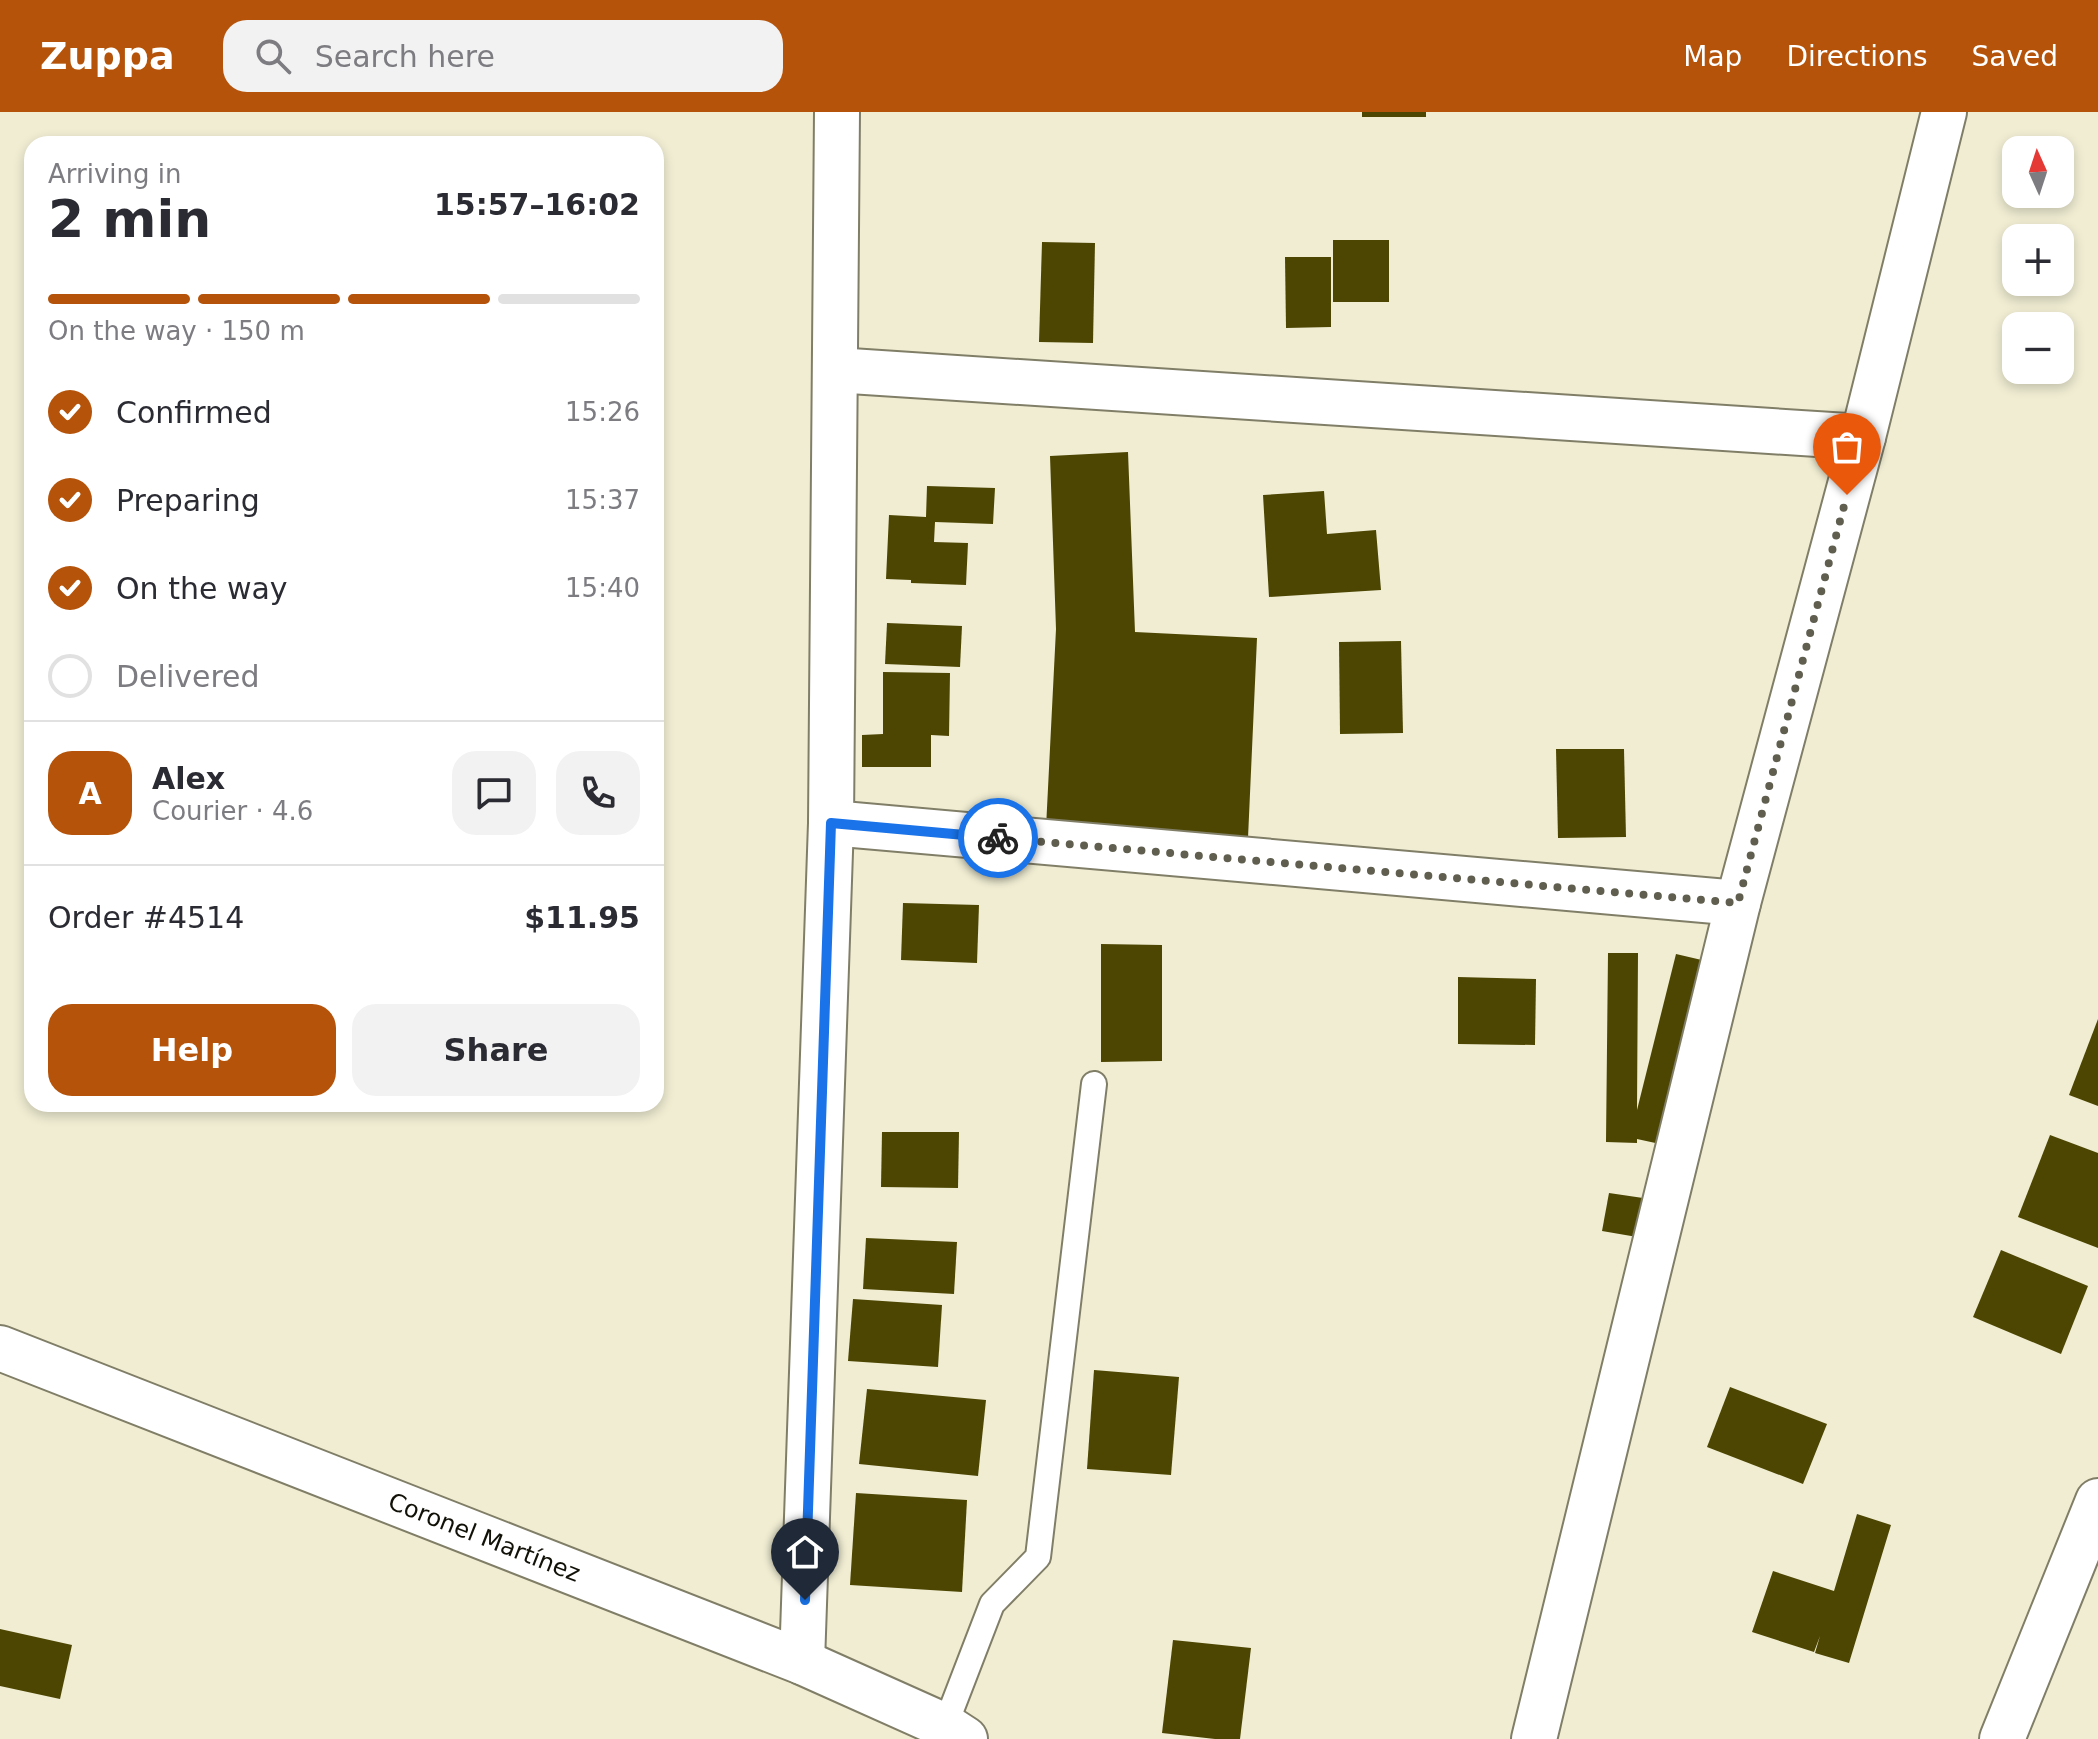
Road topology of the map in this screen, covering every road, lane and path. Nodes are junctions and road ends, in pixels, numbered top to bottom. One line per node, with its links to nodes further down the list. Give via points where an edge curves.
1 (837, 112): 3 (street)
2 (1944, 112): 4 (street)
3 (835, 370): 4 (street); 5 (street)
4 (1863, 437): 6 (street)
5 (831, 823): 6 (street); 10 (street)
6 (1738, 903): 12 (street)
7 (1094, 1084): 11 (lane, via 1038,1557 992,1604)
8 (0, 1348): 10 (street, Coronel Martínez)
9 (2098, 1501): 13 (street)
10 (802, 1662): 11 (street, Coronel Martínez)
11 (955, 1733)
12 (1534, 1739)
13 (2002, 1739)

